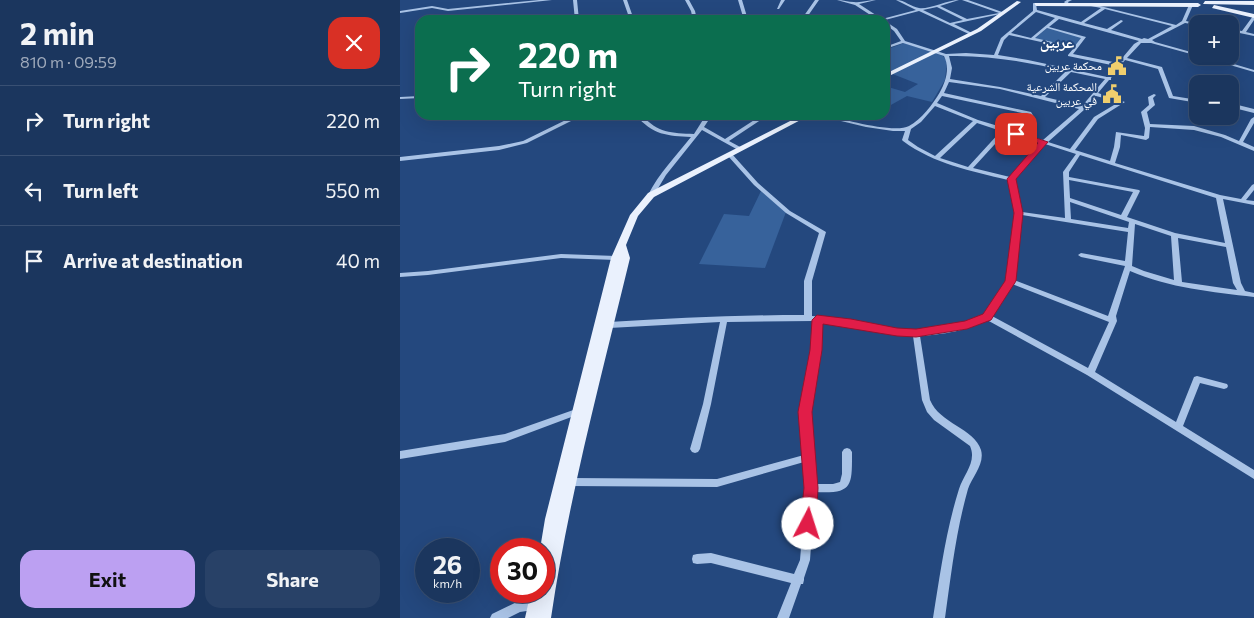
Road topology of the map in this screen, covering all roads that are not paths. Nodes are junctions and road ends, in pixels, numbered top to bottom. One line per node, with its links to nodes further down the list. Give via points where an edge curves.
1 (435, 0): 26 (street)
2 (550, 0): 26 (street, via 448,10)
3 (575, 0): 4 (street); 33 (street)
4 (581, 0)
5 (625, 0): 34 (street)
6 (688, 0): 35 (street)
7 (740, 0): 36 (street)
8 (783, 0): 27 (street)
9 (817, 0): 37 (street)
10 (839, 0): 22 (street)
11 (874, 0): 22 (street)
12 (898, 0): 29 (street)
13 (957, 0): 25 (street)
14 (964, 0): 32 (street)
15 (1008, 0): 20 (main road)
16 (1058, 0): 19 (main road)
17 (1097, 0): 23 (street)
18 (1035, 2): 19 (main road); 20 (main road); 30 (street)
19 (1068, 2): 23 (main road)
20 (1022, 3): 32 (main road)
21 (1201, 3): 23 (main road); 24 (main road); 40 (main road); 44 (street)
22 (856, 4): 38 (street)
23 (1092, 4): 28 (street)
24 (1254, 4)
25 (938, 6): 29 (street); 42 (street)
26 (432, 7): 31 (street)
27 (778, 8)
28 (1104, 8): 45 (street); 49 (street)
29 (921, 10): 41 (street); 47 (street)
30 (1035, 11): 39 (street); 55 (street)
31 (400, 12)
32 (1003, 13): 42 (street); 54 (main road)
33 (576, 15)
34 (630, 15)
35 (694, 15)
36 (744, 15)
37 (806, 15)
38 (874, 15)
39 (1058, 17): 45 (street); 50 (street)
40 (1254, 17): 53 (street)
41 (890, 18)
42 (966, 20): 47 (street)
43 (1121, 21): 51 (street)
44 (1184, 22): 46 (street); 49 (street)
45 (1082, 23): 51 (street)
46 (1189, 23)
47 (950, 24): 54 (street)
48 (890, 26): 60 (street)
49 (1176, 26): 59 (street)
50 (1046, 27): 57 (street); 62 (street, via 1084,37)
51 (1109, 30): 58 (street)
52 (1239, 32): 53 (street)
53 (1242, 33): 56 (street)
54 (971, 34): 63 (main road)
55 (1008, 34): 57 (street); 66 (street, via 1002,39)
56 (1254, 35)
57 (1032, 39): 62 (street)
58 (1142, 41): 59 (street); 67 (street)
59 (1151, 41): 64 (street)
60 (903, 42): 61 (street); 63 (street)
61 (890, 46)
62 (1075, 48): 68 (street, via 1070,55)
63 (936, 52): 65 (street); 72 (main road)
64 (1189, 53)
65 (946, 55): 66 (street); 74 (street, via 950,61)
66 (996, 56): 70 (street)
67 (1125, 59): 68 (street); 81 (street, via 1160,68 1171,97)
68 (1120, 65): 73 (street)
69 (1232, 65): 71 (street)
70 (1069, 71): 73 (street); 80 (street)
71 (1254, 71)
72 (890, 73)
73 (1109, 79): 76 (street)
74 (948, 80): 75 (street); 80 (street)
75 (941, 94): 82 (street); 98 (street, via 1029,114 1031,117)
76 (1096, 94): 84 (street); 105 (street, via 1123,102 1096,118)
77 (1154, 95): 94 (street, via 1150,97 1152,105 1144,112)
78 (415, 97): 79 (street)
79 (400, 98)
80 (1042, 98): 84 (street)
81 (1189, 100)
82 (935, 104): 93 (street); 96 (street)
83 (1254, 105): 85 (street)
84 (1083, 108): 101 (street)
85 (1251, 110)
86 (1254, 119): 102 (street)
87 (570, 120): 109 (street, via 525,142)
88 (643, 120): 99 (street, via 647,126 664,133)
89 (706, 120): 95 (street)
90 (757, 120): 100 (street)
91 (797, 120): 103 (main road)
92 (843, 120): 96 (street, via 886,129)
93 (976, 121): 97 (street); 108 (street)
94 (1147, 125): 102 (street, via 1194,128); 110 (street, via 1146,138 1118,133)
95 (702, 128): 99 (street); 100 (street)
96 (909, 128): 108 (street, via 905,140)
97 (1006, 130): 98 (street); 111 (street)
98 (1016, 134): 101 (street)
99 (696, 136): 115 (street, via 656,183)
100 (726, 140): 103 (street)
101 (1044, 142): 105 (street); 113 (street)
102 (1240, 143): 104 (street)
103 (740, 149): 107 (main road)
104 (1254, 149)
105 (1071, 151): 106 (street)
106 (1079, 153): 110 (street); 112 (street, via 1066,172)
107 (730, 155): 115 (main road); 138 (street, via 788,212 823,232 808,281)
108 (937, 157): 111 (street)
109 (400, 159)
110 (1112, 164): 116 (street)
111 (970, 168): 113 (street)
112 (1067, 178): 117 (street); 121 (street, via 1135,190 1137,193)
113 (1011, 179): 120 (street)
114 (1254, 186): 118 (street)
115 (651, 195): 126 (main road, via 634,215)
116 (1219, 197): 118 (street); 127 (street)
117 (1068, 199): 121 (street); 122 (street)
118 (1242, 201): 119 (street)
119 (1254, 203)
120 (1018, 213): 122 (street); 132 (street)
121 (1123, 218): 123 (street)
122 (1068, 221): 124 (street)
123 (1132, 222): 124 (street); 125 (street)
124 (1132, 231): 130 (street)
125 (1174, 235): 127 (street); 133 (street)
126 (622, 246): 129 (main road); 140 (main road, via 625,258)
127 (1230, 246): 134 (street)
128 (1081, 255): 130 (street)
129 (616, 258): 131 (street, via 562,256); 144 (main road)
130 (1128, 265): 133 (street, via 1143,274); 139 (street)
131 (400, 274)
132 (1010, 281): 136 (street); 139 (street)
133 (1178, 282): 134 (street)
134 (1242, 293): 135 (street)
135 (1254, 295)
136 (987, 317): 141 (street, via 967,325); 142 (street)
137 (724, 319): 138 (street); 140 (street); 146 (street)
138 (813, 319): 141 (street); 149 (street, via 816,350 805,412)
139 (1113, 321): 142 (street)
140 (609, 325): 144 (main road)
141 (916, 333): 159 (street, via 930,410 973,443 979,457 956,511)
142 (1090, 373): 145 (street)
143 (1224, 386): 145 (street, via 1197,379)
144 (584, 409): 148 (street, via 505,438); 151 (main road); 153 (main road)
145 (1178, 428): 150 (street)
146 (695, 449)
147 (847, 452): 152 (street, via 844,486 838,490)
148 (400, 455)
149 (809, 457): 151 (street, via 717,483); 152 (street)
150 (1254, 475)
151 (570, 482): 156 (main road, via 548,587)
152 (811, 488): 155 (street, via 805,560)
153 (549, 538)
154 (698, 559): 155 (street, via 711,558)
155 (799, 580): 158 (street)
156 (538, 608): 157 (street, via 519,607)
157 (496, 618)
158 (784, 618)
159 (939, 618)

